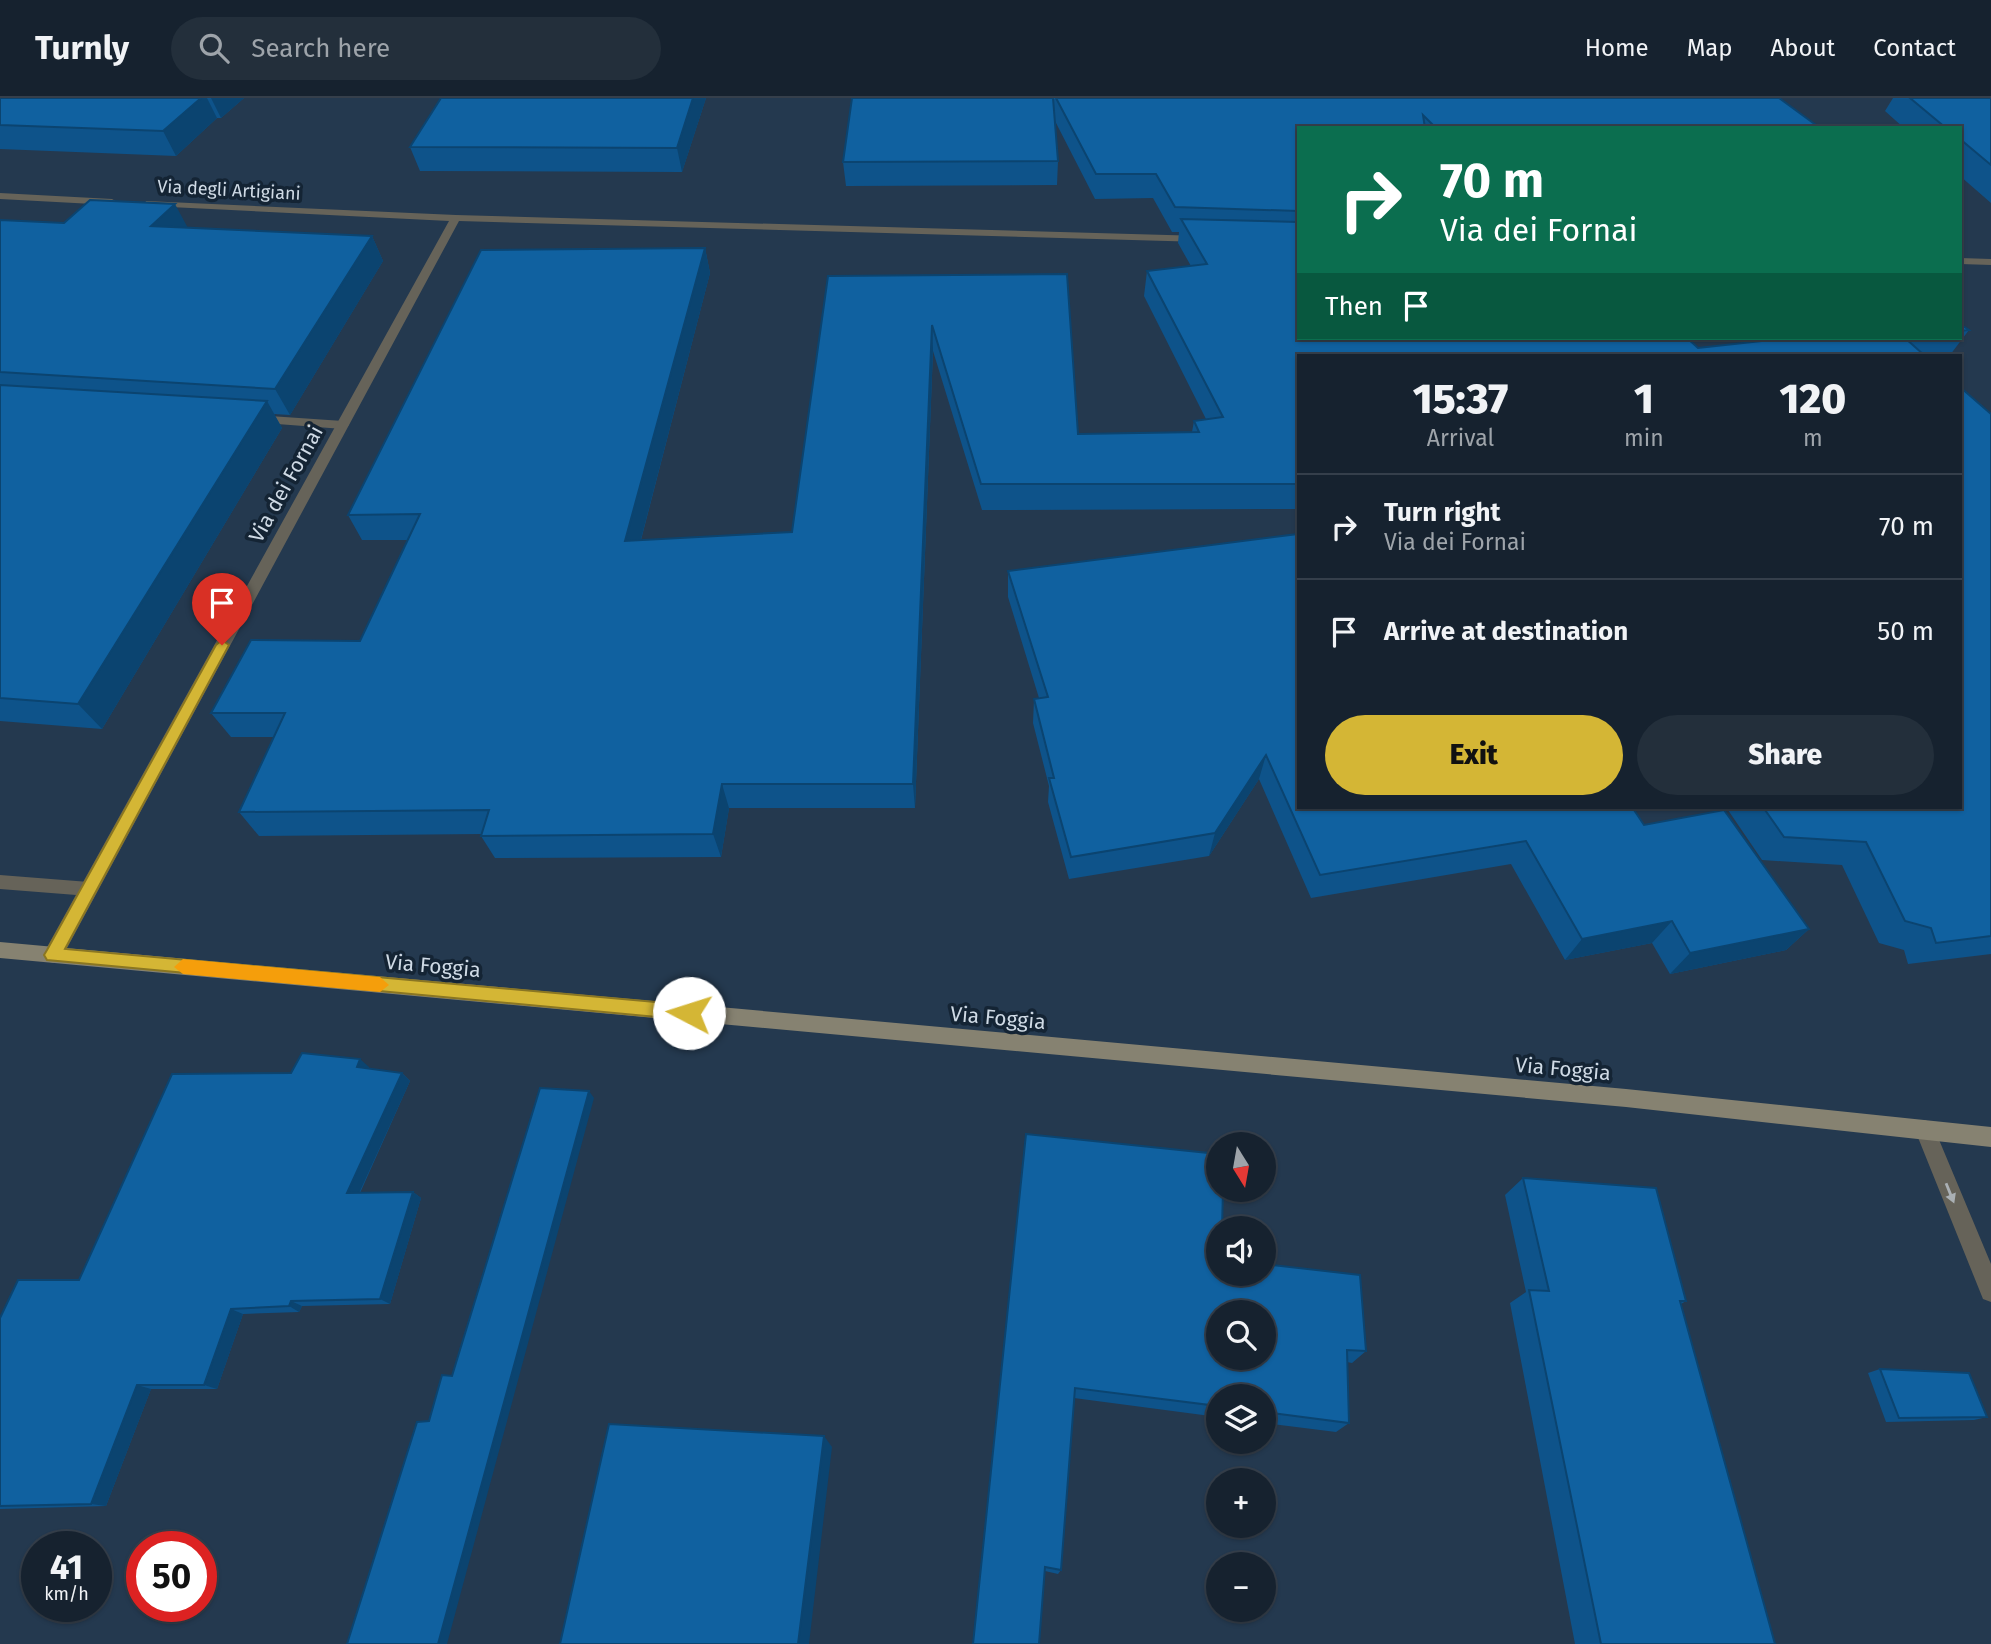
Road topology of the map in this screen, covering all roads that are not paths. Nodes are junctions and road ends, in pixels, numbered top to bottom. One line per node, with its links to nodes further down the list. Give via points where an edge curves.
1 (0, 196): 2 (street)
2 (124, 202)
3 (138, 203): 4 (street, Via degli Artigiani)
4 (456, 218): 5 (street, Via degli Artigiani); 9 (street, Via dei Fornai)
5 (1216, 239)
6 (1962, 261): 7 (street)
7 (1991, 262)
8 (247, 419): 9 (street)
9 (343, 425): 11 (street, Via dei Fornai)
10 (0, 882): 11 (street)
11 (89, 890): 13 (street, Via dei Fornai)
12 (0, 950): 13 (main road, Via Foggia)
13 (53, 955): 14 (main road, Via Foggia, via 1598,1095)
14 (1925, 1130): 15 (main road, Via Foggia); 16 (street, one-way to 16)
15 (1991, 1137)
16 (1991, 1291)

